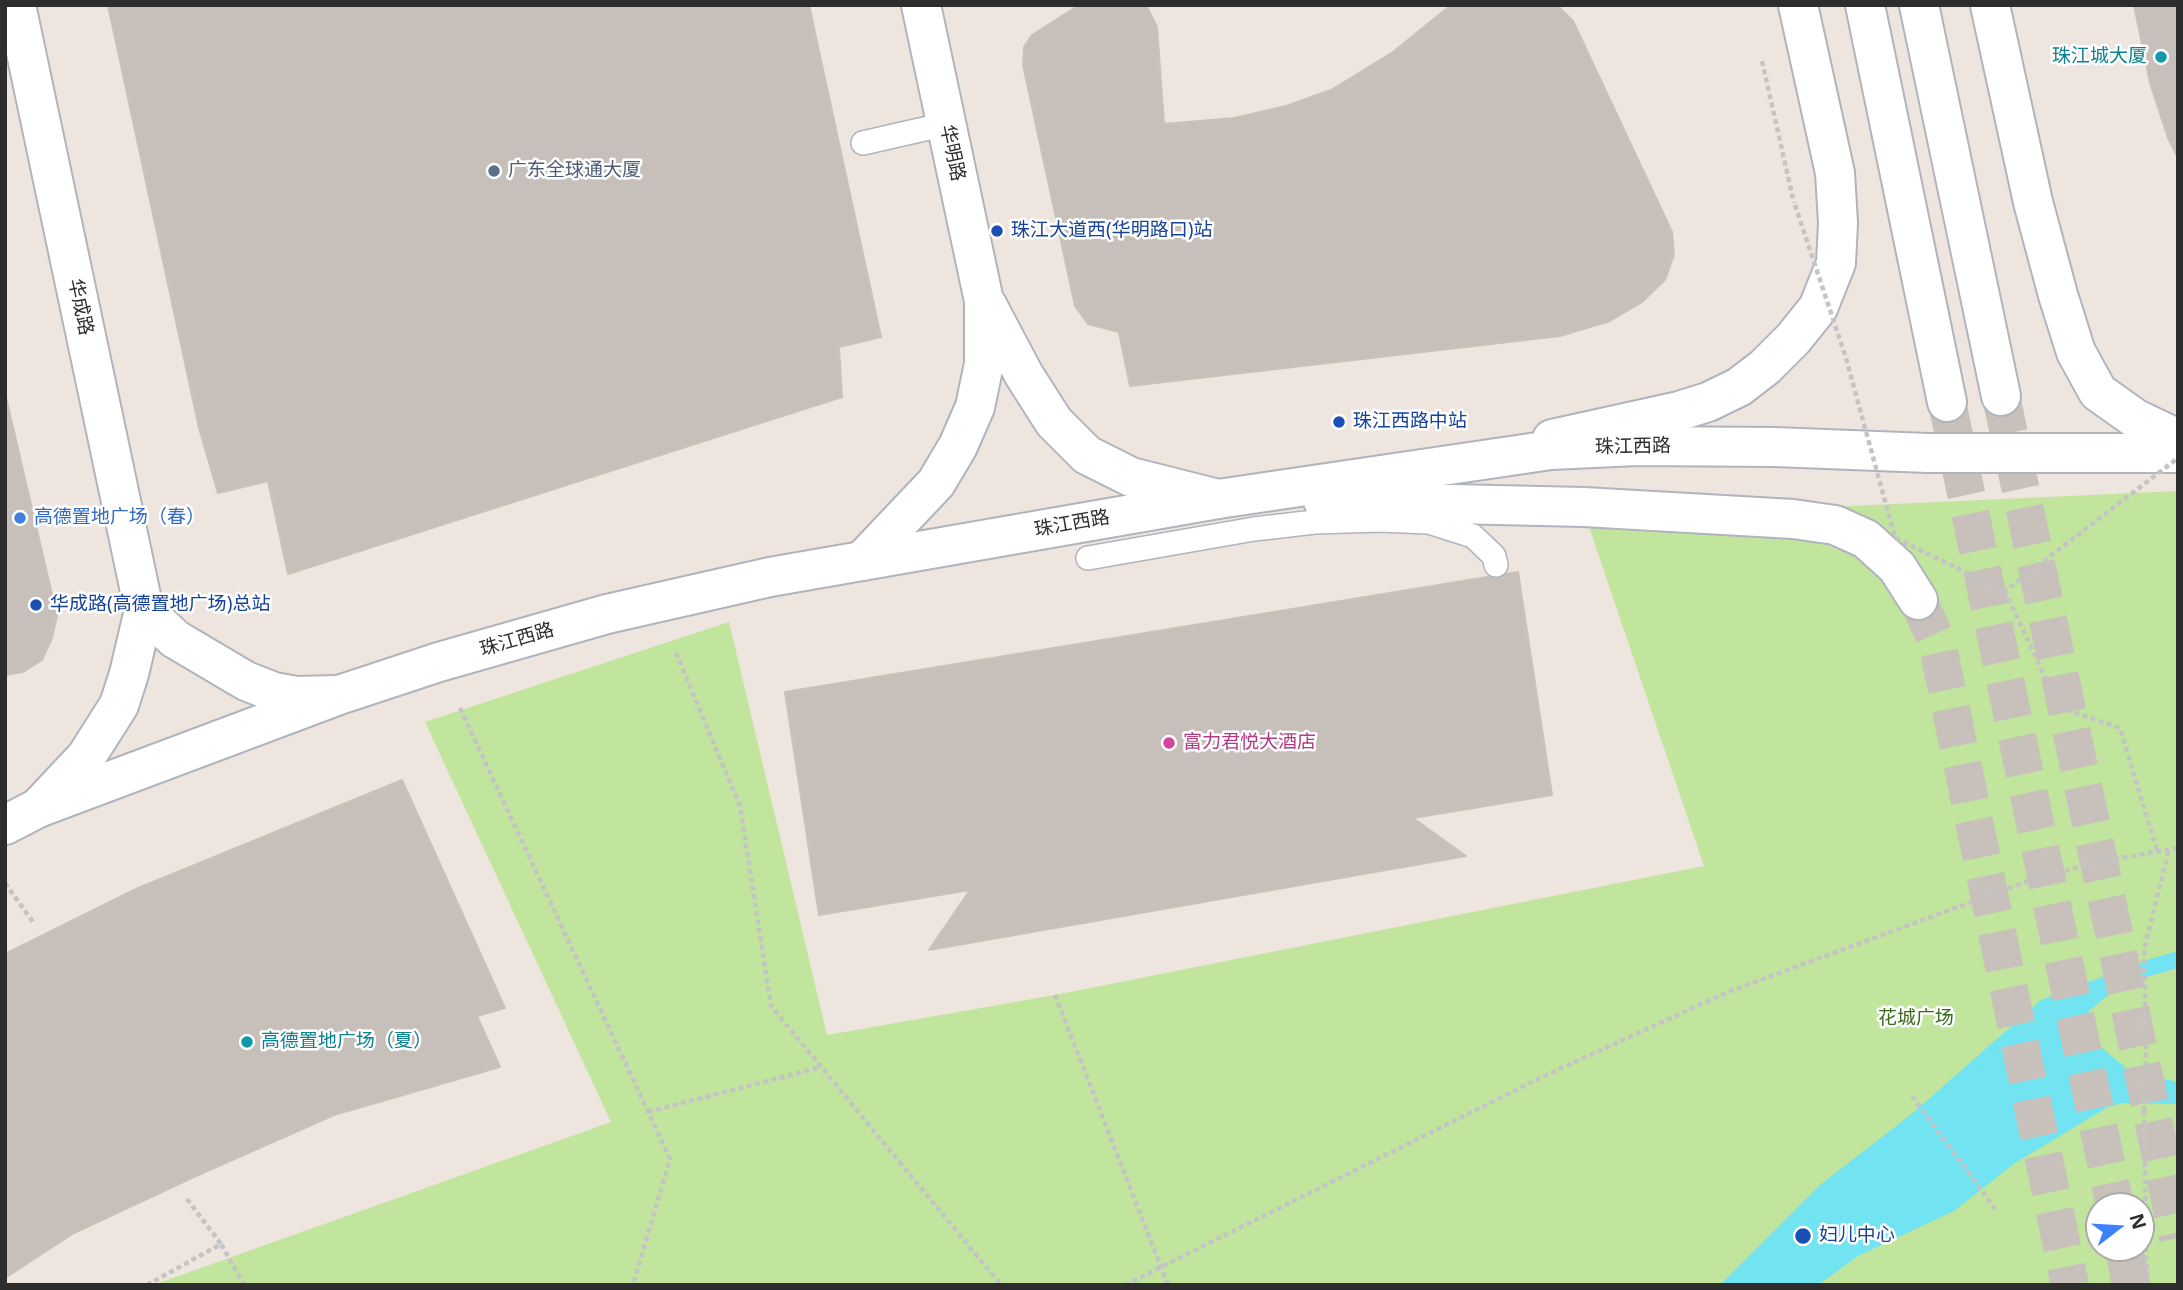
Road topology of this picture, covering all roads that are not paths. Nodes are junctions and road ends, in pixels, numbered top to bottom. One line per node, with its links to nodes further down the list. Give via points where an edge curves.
1 (16, 5): 7 (main road, 华成路)
2 (920, 5): 8 (main road, 华明路)
3 (1798, 5): 15 (main road, via 1835,173 1838,223 1836,263 1818,308 1793,339 1739,387 1708,402)
4 (1865, 5): 12 (main road)
5 (1919, 5): 11 (main road)
6 (1990, 5): 13 (main road, via 2033,202 2076,352 2098,392 2136,419)
7 (16, 61): 21 (main road, 华成路)
8 (946, 124): 9 (lane); 10 (main road, 华明路)
9 (863, 143)
10 (984, 301): 16 (main road, via 1054,422 1087,455 1131,477); 18 (main road, via 984,364 975,407 958,446 936,483)
11 (2001, 396)
12 (1947, 402)
13 (2178, 439)
14 (2178, 455): 15 (main road, 珠江西路, via 1637,446 1551,450)
15 (1417, 469): 16 (main road, 珠江西路)
16 (1219, 499): 18 (main road, 珠江西路); 20 (main road, via 1584,508 1835,524 1866,539 1896,567)
17 (1088, 558): 19 (lane, via 1254,529 1379,520 1429,522 1473,536 1494,556)
18 (862, 561): 22 (main road, 珠江西路, via 607,614)
19 (1496, 565)
20 (1918, 600)
21 (144, 610): 22 (main road, via 175,639 246,681 296,696); 23 (main road, via 118,705 86,757)
22 (339, 695): 23 (main road, 珠江西路)
23 (22, 817)

